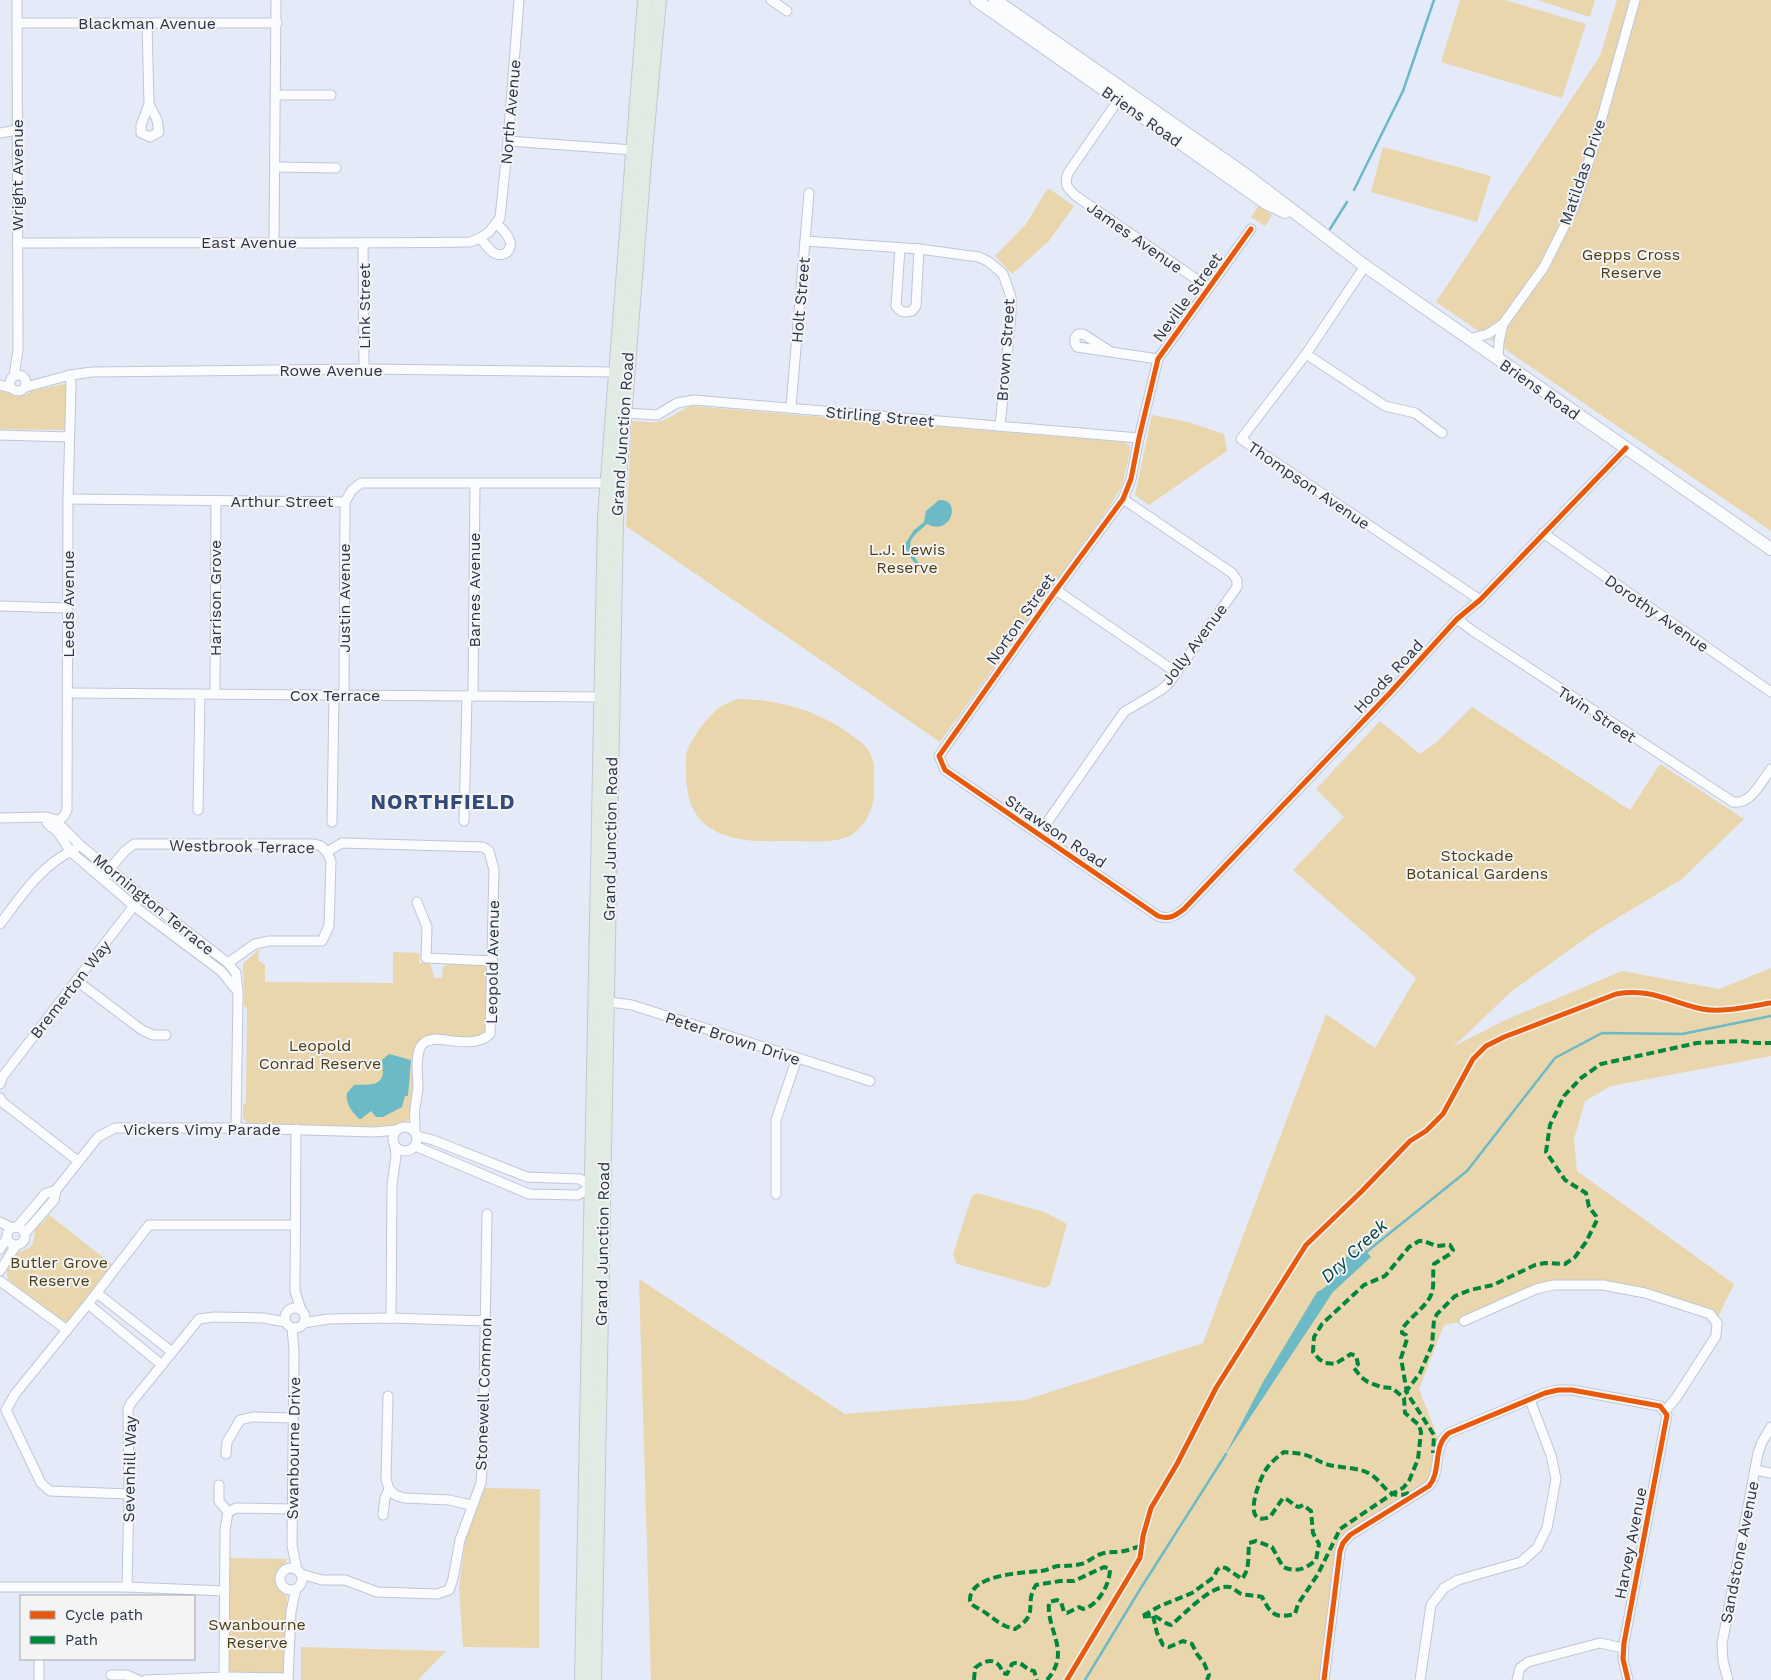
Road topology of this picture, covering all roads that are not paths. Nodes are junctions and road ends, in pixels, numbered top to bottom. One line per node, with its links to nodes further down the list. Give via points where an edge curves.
1 (17, 0): 11 (street, Wright Avenue)
2 (276, 0): 13 (street)
3 (519, 0): 20 (street, North Avenue)
4 (645, 0): 21 (highway, Grand Junction Road)
5 (659, 0): 21 (highway, Grand Junction Road)
6 (771, 0): 10 (street)
7 (976, 0): 16 (main road, Briens Road)
8 (995, 0): 16 (main road, Briens Road)
9 (1635, 0): 38 (street, Matildas Drive, via 1574,207 1544,267)
10 (787, 11)
11 (17, 23): 12 (street, Blackman Avenue); 18 (street, Wright Avenue)
12 (147, 23): 13 (street, Blackman Avenue); 17 (street)
13 (277, 23): 14 (street)
14 (276, 95): 15 (street); 22 (street)
15 (332, 95)
16 (1122, 95): 35 (main road, Briens Road, via 1266,202 1312,226); 36 (street, James Avenue, via 1068,173 1066,187)
17 (148, 104)
18 (17, 130): 19 (street); 31 (street, Wright Avenue)
19 (0, 133)
20 (508, 141): 21 (street); 25 (street, North Avenue, via 500,218)
21 (639, 150): 37 (highway, Grand Junction Road)
22 (275, 167): 23 (street); 30 (street)
23 (336, 168)
24 (809, 193): 29 (street, Holt Street)
25 (496, 223): 27 (street, North Avenue); 28 (street, via 509,239 507,253 494,253)
26 (1251, 229): 36 (street, Neville Street)
27 (489, 232): 28 (street, East Avenue)
28 (480, 238): 32 (street, East Avenue, via 470,242)
29 (805, 241): 33 (street, Brown Street); 50 (street, Holt Street)
30 (274, 242): 31 (street, East Avenue); 32 (street, East Avenue)
31 (17, 243): 48 (street, Wright Avenue)
32 (364, 244): 44 (street, Link Street)
33 (900, 248): 34 (street, Brown Street); 34 (street, via 896,306 906,313 916,306)
34 (919, 249): 52 (street, Brown Street, via 979,257 1003,274 1011,297 1011,314)
35 (1365, 266): 39 (main road, Briens Road); 41 (street, Thompson Avenue)
36 (1209, 288): 42 (street, Neville Street)
37 (627, 301): 45 (highway, Grand Junction Road); 51 (highway, Grand Junction Road)
38 (1503, 324): 39 (street, Matildas Drive, via 1488,334); 43 (street)
39 (1469, 339): 43 (main road, Briens Road)
40 (1110, 352): 42 (street)
41 (1306, 354): 53 (street, via 1385,406 1415,413); 67 (street, Thompson Avenue, via 1241,439)
42 (1158, 359): 56 (street, Neville Street)
43 (1498, 360): 57 (main road, Briens Road)
44 (364, 369): 45 (street, Rowe Avenue); 46 (street, Rowe Avenue, via 92,372)
45 (615, 372): 51 (highway, Grand Junction Road)
46 (70, 375): 48 (street, Rowe Avenue); 55 (street, Leeds Avenue)
47 (0, 381): 48 (street, Rowe Avenue)
48 (19, 381): 49 (street, Rowe Avenue)
49 (0, 385)
50 (791, 408): 51 (street, Stirling Street, via 694,400 677,403 657,415); 52 (street, Stirling Street)
51 (618, 412): 58 (highway, Grand Junction Road); 79 (highway, Grand Junction Road)
52 (1000, 426): 56 (street, Stirling Street)
53 (1442, 433)
54 (0, 435): 55 (street)
55 (69, 438): 60 (street, Leeds Avenue)
56 (1139, 438): 61 (street, Neville Street, via 1131,479)
57 (1626, 448): 64 (street, Hoods Road); 65 (main road, Briens Road)
58 (606, 483): 59 (street, Arthur Street); 79 (highway, Grand Junction Road)
59 (475, 484): 63 (street, Arthur Street, via 361,483); 78 (street, Barnes Avenue)
60 (68, 499): 62 (street, Arthur Street); 69 (street, Leeds Avenue)
61 (1123, 499): 66 (street, Norton Street); 71 (street, Jolly Avenue, via 1237,580 1237,587)
62 (216, 501): 63 (street, Arthur Street); 75 (street, Harrison Grove)
63 (345, 502): 77 (street, Justin Avenue)
64 (1543, 533): 67 (street, Hoods Road); 72 (street, Dorothy Avenue)
65 (1771, 549)
66 (1056, 590): 71 (street); 80 (street, Norton Street)
67 (1480, 600): 70 (street, Hoods Road)
68 (0, 606): 69 (street)
69 (67, 608): 73 (street, Leeds Avenue)
70 (1457, 619): 81 (street, Twin Street, via 1727,800 1739,803 1750,798); 97 (street, Hoods Road, via 1390,694 1184,909)
71 (1177, 673): 87 (street, Jolly Avenue, via 1161,690 1124,712)
72 (1771, 692)
73 (69, 693): 74 (street, Cox Terrace); 86 (street, Leeds Avenue, via 68,810)
74 (200, 694): 75 (street, Cox Terrace); 82 (street)
75 (215, 694): 76 (street, Cox Terrace)
76 (334, 695): 77 (street, Cox Terrace); 85 (street)
77 (344, 695): 78 (street, Cox Terrace)
78 (470, 696): 79 (street, Cox Terrace); 84 (street, Barnes Avenue)
79 (607, 697): 103 (highway, Grand Junction Road)
80 (939, 756): 87 (street, Strawson Road, via 945,770)
81 (1771, 769)
82 (198, 810)
83 (0, 818): 86 (street, via 30,818)
84 (464, 821)
85 (332, 822)
86 (54, 824): 88 (street, Mornington Terrace); 90 (street, Mornington Terrace)
87 (1039, 834): 97 (street, Strawson Road)
88 (81, 846): 90 (street); 92 (street, Mornington Terrace)
89 (483, 847): 91 (street, Westbrook Terrace, via 342,843); 99 (street, Leopold Avenue, via 489,851 494,870)
90 (70, 851): 93 (street, Mornington Terrace); 98 (street, via 35,878)
91 (327, 852): 92 (street, Westbrook Terrace, via 314,844 134,844); 100 (street, via 331,862 329,926 322,941 255,944)
92 (110, 868): 93 (street, Westbrook Terrace); 94 (street, Mornington Terrace)
93 (102, 878): 96 (street, Mornington Terrace)
94 (142, 896): 96 (street, Bremerton Way); 100 (street, Mornington Terrace)
95 (417, 902): 99 (street, via 427,927 426,958)
96 (134, 906): 101 (street, Bremerton Way); 102 (street, Mornington Terrace, via 221,971)
97 (1167, 919)
98 (0, 924)
99 (493, 961): 109 (street, Leopold Avenue, via 490,1034 478,1041 436,1039 422,1043)
100 (228, 962): 102 (street, Mornington Terrace, via 236,972)
101 (77, 981): 104 (street, via 142,1030 153,1035); 107 (street, Bremerton Way, via 2,1076)
102 (238, 994): 110 (street, Mornington Terrace)
103 (601, 1001): 105 (street, Peter Brown Drive, via 632,1005); 119 (highway, Grand Junction Road)
104 (166, 1035)
105 (797, 1058): 106 (street, Peter Brown Drive); 121 (street, via 776,1120)
106 (870, 1081)
107 (0, 1084)
108 (0, 1098): 117 (street)
109 (415, 1107): 112 (street, Leopold Avenue); 114 (street, Leopold Avenue)
110 (236, 1128): 111 (street, Vickers Vimy Parade); 117 (street, Vickers Vimy Parade, via 115,1128 98,1137)
111 (296, 1129): 113 (street, Vickers Vimy Parade); 124 (street, Swanbourne Drive)
112 (399, 1129): 113 (street, Vickers Vimy Parade); 114 (street, via 409,1127); 115 (street)
113 (375, 1132): 115 (street, Vickers Vimy Parade)
114 (416, 1134): 116 (street); 119 (street, via 527,1178 580,1179)
115 (394, 1144): 116 (street, via 402,1150); 118 (street)
116 (412, 1148): 118 (street); 119 (street, via 529,1194 578,1195)
117 (78, 1161): 120 (street, Vickers Vimy Parade)
118 (395, 1169): 134 (street, via 392,1186)
119 (597, 1187): 173 (highway, Grand Junction Road); 174 (highway, Grand Junction Road)
120 (56, 1190): 126 (street, Vickers Vimy Parade, via 45,1194); 127 (street, Vickers Vimy Parade, via 54,1200)
121 (776, 1194)
122 (487, 1214): 137 (street, Stonewell Common)
123 (0, 1222): 126 (street)
124 (295, 1225): 132 (street, via 148,1225); 135 (street, Swanbourne Drive)
125 (0, 1227): 126 (street)
126 (11, 1232): 127 (street, via 22,1229); 128 (street, via 11,1243); 129 (street, Vickers Vimy Parade)
127 (25, 1234): 128 (street, via 23,1242)
128 (16, 1245): 130 (street)
129 (0, 1249)
130 (0, 1271)
131 (0, 1281): 138 (street)
132 (97, 1294): 133 (street); 139 (street)
133 (88, 1304): 138 (street); 140 (street)
134 (391, 1318): 135 (street, Sevenhill Way); 137 (street, Sevenhill Way)
135 (295, 1319): 139 (street, Sevenhill Way, via 199,1319); 144 (street, Swanbourne Drive)
136 (1464, 1321): 143 (street, via 1536,1289 1554,1285 1602,1286 1645,1293 1710,1314 1717,1323 1716,1336)
137 (486, 1322): 152 (street, Stonewell Common, via 483,1456 481,1482)
138 (67, 1330): 151 (street, via 15,1394 6,1410 41,1484 50,1491)
139 (172, 1352): 140 (street, Sevenhill Way)
140 (162, 1365): 151 (street, Sevenhill Way, via 128,1410)
141 (388, 1396): 150 (street, via 386,1479)
142 (1530, 1400): 143 (street, via 1551,1392 1572,1390 1660,1406); 175 (street, via 1446,1436 1440,1443 1434,1478 1429,1486 1345,1539 1340,1551); 176 (street, via 1551,1455 1556,1479 1548,1528 1537,1548 1521,1562 1458,1580 1444,1588 1431,1605)
143 (1665, 1410): 165 (street, Harvey Avenue, via 1667,1419)
144 (293, 1418): 146 (street, via 252,1417 240,1420 227,1442); 153 (street, Swanbourne Drive)
145 (1771, 1427): 147 (street, Sandstone Avenue, via 1762,1442)
146 (226, 1454)
147 (1755, 1470): 148 (street); 179 (street, Sandstone Avenue, via 1722,1644)
148 (1771, 1473)
149 (219, 1485): 154 (street, via 219,1501)
150 (389, 1489): 152 (street, via 404,1498 449,1500); 155 (street)
151 (129, 1494): 161 (street, Sevenhill Way)
152 (472, 1505): 159 (street, Stonewell Common, via 460,1540 453,1580 449,1590 443,1593 377,1592 345,1580)
153 (292, 1509): 154 (street, via 236,1508); 156 (street, Swanbourne Drive)
154 (228, 1512): 163 (street, via 224,1530)
155 (383, 1515)
156 (292, 1544): 157 (street, Swanbourne Drive); 158 (street, Swanbourne Drive)
157 (287, 1569): 158 (street); 162 (street, via 280,1578 282,1586)
158 (299, 1572): 159 (street, Stonewell Common); 162 (street, via 302,1580)
159 (322, 1580): 162 (street, Stonewell Common)
160 (0, 1587): 164 (street)
161 (127, 1588): 163 (street); 164 (street)
162 (295, 1588): 169 (street)
163 (225, 1591): 168 (street)
164 (39, 1592)
165 (1623, 1648): 177 (street, via 1600,1643 1528,1662 1520,1668); 178 (street, Harvey Avenue)
166 (39, 1660): 170 (street)
167 (111, 1674): 171 (street)
168 (224, 1677): 169 (street); 172 (street)
169 (288, 1679)
170 (39, 1680)
171 (138, 1680)
172 (145, 1680)
173 (582, 1680)
174 (594, 1680)
175 (1324, 1680)
176 (1420, 1680)
177 (1517, 1680)
178 (1628, 1680)
179 (1728, 1680)

